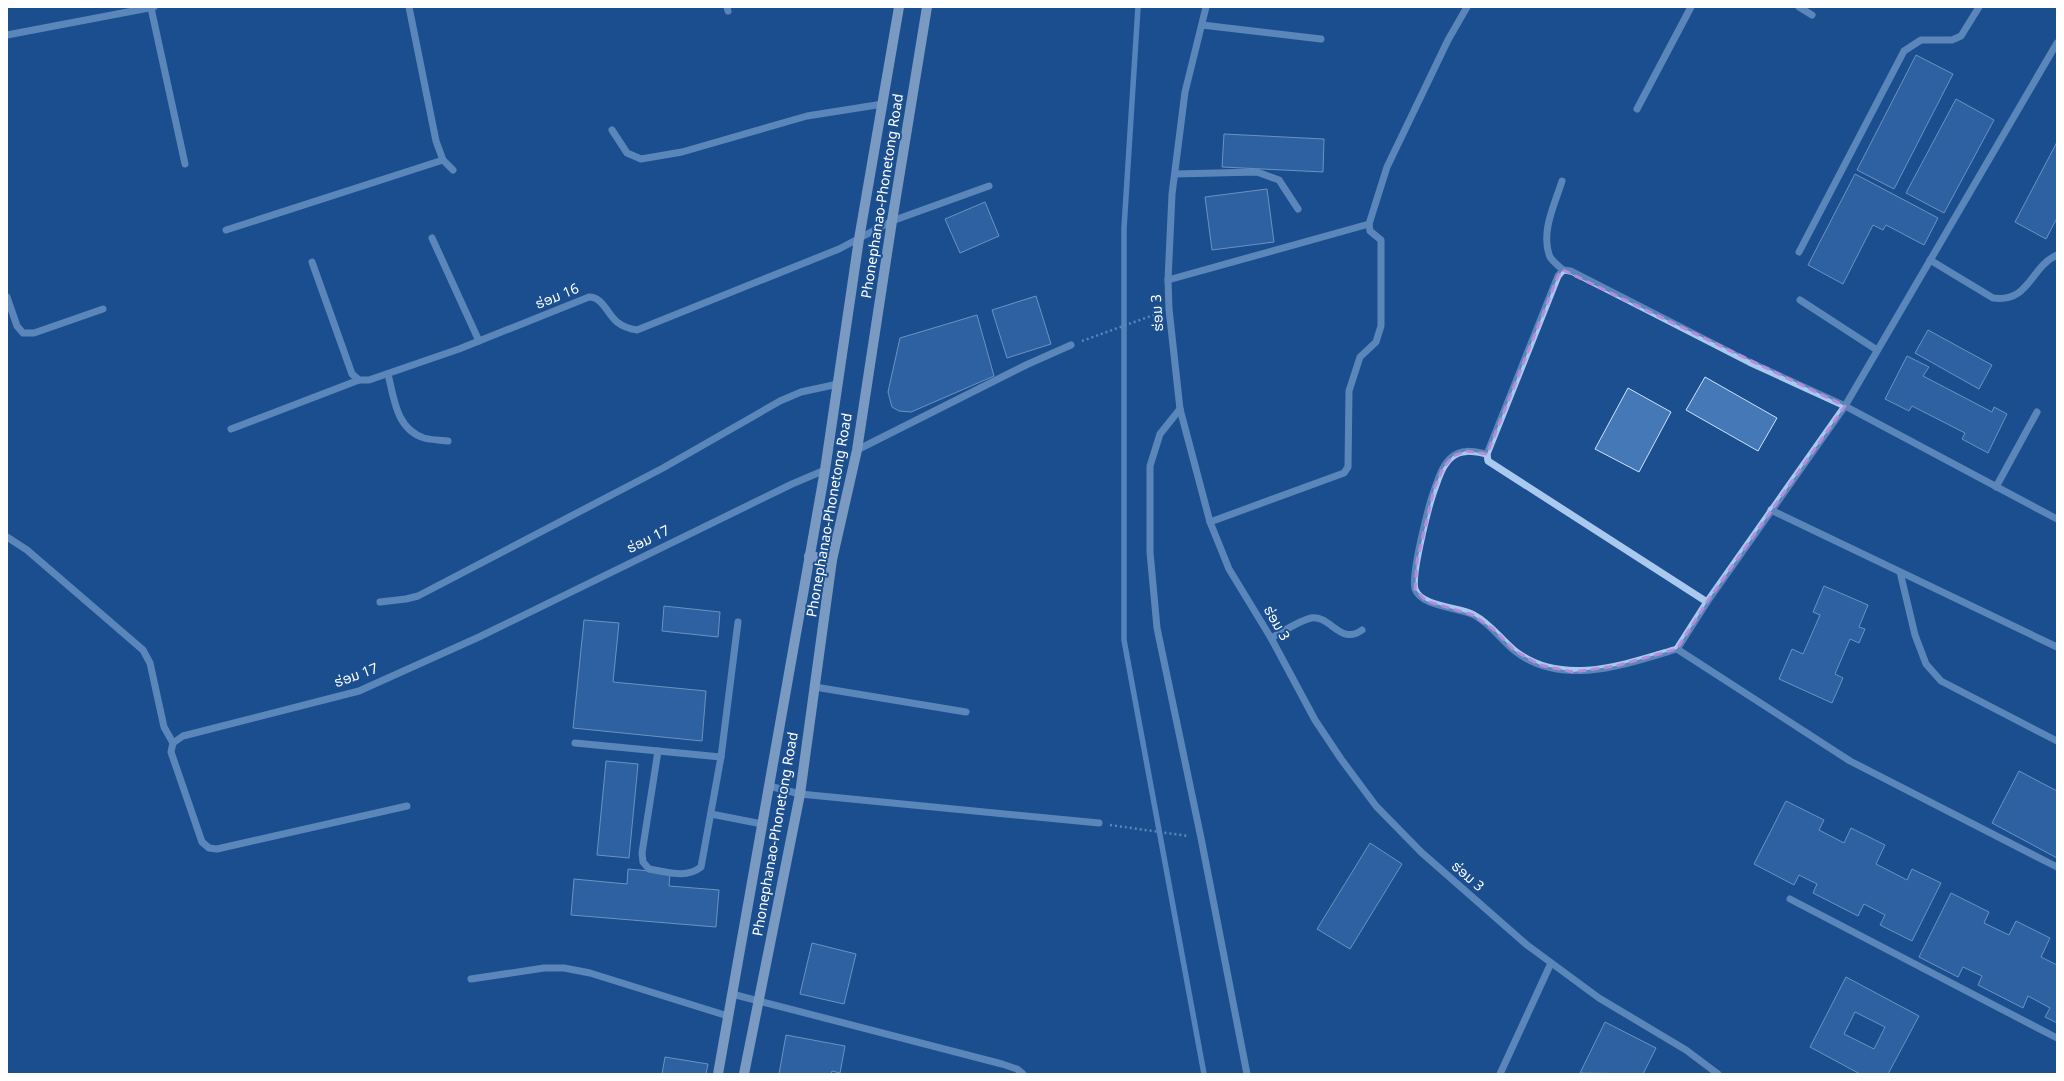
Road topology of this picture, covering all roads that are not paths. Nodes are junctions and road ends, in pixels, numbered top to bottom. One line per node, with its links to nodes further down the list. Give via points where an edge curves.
1 (153, 7): 12 (street); 20 (street)
2 (409, 7): 19 (street, via 436,141)
3 (900, 7): 16 (main road, Phonephanao-Phonetong Road)
4 (927, 7): 26 (main road, Phonephanao-Phonetong Road)
5 (1206, 7): 11 (street, ຮ່ອມ 3)
6 (1467, 7): 27 (street, via 1448,40 1387,167)
7 (1691, 7): 17 (street)
8 (1799, 7): 10 (street)
9 (1979, 7): 31 (street, via 1961,36 1952,40 1921,40 1904,51)
10 (1812, 15)
11 (1202, 25): 13 (street); 22 (street, ຮ່ອມ 3, via 1185,92)
12 (7, 35)
13 (1321, 39)
14 (2057, 43): 15 (street)
15 (2054, 55): 33 (street)
16 (883, 104): 18 (street, via 808,116 682,152 641,159 628,153); 30 (main road, Phonephanao-Phonetong Road)
17 (1637, 109)
18 (612, 130)
19 (443, 160): 21 (street); 28 (street)
20 (185, 164)
21 (453, 170)
22 (1175, 174): 25 (street, via 1257,172 1280,180); 36 (street, ຮ່ອມ 3)
23 (1562, 181): 35 (street, via 1547,227 1547,244 1551,258)
24 (989, 186): 26 (street, ຮ່ອມ 16)
25 (1298, 209)
26 (892, 221): 30 (street, ຮ່ອມ 16); 51 (main road, Phonephanao-Phonetong Road)
27 (1369, 224): 36 (street); 57 (street, via 1370,230 1382,240 1381,326 1376,342 1360,356 1349,391 1348,467 1344,473)
28 (226, 230)
29 (432, 238): 40 (street)
30 (859, 239): 40 (street, ຮ່ອມ 16, via 637,330 617,322 599,300 589,298); 45 (main road, Phonephanao-Phonetong Road)
31 (1799, 252)
32 (2057, 255): 33 (street, via 2047,259 2024,290 2004,299 1993,298)
33 (1930, 260): 42 (street)
34 (312, 262): 44 (street, via 350,370)
35 (1563, 270): 46 (street); 52 (street, via 1558,276)
36 (1168, 280): 47 (street, ຮ່ອມ 3)
37 (7, 297): 39 (street, via 17,326 23,333 34,333)
38 (1800, 300): 42 (street)
39 (103, 309)
40 (479, 341): 43 (street, ຮ່ອມ 16)
41 (1071, 345): 51 (street)
42 (1877, 350): 46 (street)
43 (388, 374): 44 (street, ຮ່ອມ 16); 50 (street, via 399,416 412,433 425,438)
44 (359, 380): 49 (street, ຮ່ອມ 16)
45 (838, 384): 53 (main road, Phonephanao-Phonetong Road); 62 (street, via 801,392 780,401 663,468 418,596)
46 (1845, 406): 54 (street); 55 (street)
47 (1180, 409): 57 (street, ຮ່ອມ 3); 93 (street, via 1160,434 1150,466 1150,552 1157,628 1201,838)
48 (2037, 412): 54 (street)
49 (231, 429)
50 (448, 441)
51 (857, 450): 60 (main road, Phonephanao-Phonetong Road)
52 (1487, 454): 63 (street, via 1488,461); 68 (street, via 1466,451 1453,456 1443,468 1434,489 1417,562 1414,578 1415,589 1419,595 1426,601 1473,615 1494,629 1515,651 1540,665 1573,672 1616,666)
53 (825, 470): 59 (main road, Phonephanao-Phonetong Road); 72 (street, ຮ່ອມ 17, via 785,487 479,637 359,691 183,736)
54 (1996, 487): 56 (street)
55 (1771, 510): 61 (street); 63 (street)
56 (2057, 519)
57 (1210, 522): 66 (street, ຮ່ອມ 3, via 1229,569)
58 (7, 537): 72 (street, via 27,550 143,650 150,663 164,727)
59 (809, 556): 60 (main road); 76 (main road, Phonephanao-Phonetong Road)
60 (832, 560): 69 (main road, Phonephanao-Phonetong Road)
61 (1900, 572): 67 (street); 71 (street, via 1915,635 1926,664 1941,681)
62 (380, 602)
63 (1707, 602): 68 (street)
64 (738, 622): 75 (street)
65 (1362, 630): 66 (street, via 1355,635 1348,635 1321,620 1312,618)
66 (1271, 638): 84 (street, ຮ່ອມ 3, via 1315,720 1376,806 1421,852)
67 (2057, 647)
68 (1677, 649): 82 (street, via 1850,761)
69 (815, 687): 70 (street); 77 (main road, Phonephanao-Phonetong Road)
70 (966, 712)
71 (2057, 741)
72 (173, 743): 78 (street, via 171,752 202,842 209,848 217,849)
73 (575, 743): 74 (street)
74 (658, 751): 75 (street); 79 (street, via 642,853 643,862 649,869 685,875 695,872 701,867)
75 (721, 757): 79 (street)
76 (769, 786): 77 (street); 81 (main road, Phonephanao-Phonetong Road)
77 (800, 794): 80 (street); 87 (main road, Phonephanao-Phonetong Road)
78 (407, 806)
79 (711, 814): 81 (street)
80 (1099, 823)
81 (762, 824): 86 (main road, Phonephanao-Phonetong Road)
82 (2057, 866)
83 (1790, 900): 89 (street)
84 (1551, 963): 94 (street); 95 (street, ຮ່ອມ 3, via 1599,998 1686,1050)
85 (471, 979): 88 (street, via 544,968 564,968)
86 (732, 994): 87 (street); 88 (main road, Phonephanao-Phonetong Road)
87 (758, 1000): 91 (main road, Phonephanao-Phonetong Road); 92 (street, via 1002,1064)
88 (728, 1016): 90 (main road, Phonephanao-Phonetong Road)
89 (2057, 1038)
90 (718, 1074)
91 (744, 1074)
92 (1023, 1074)
93 (1246, 1074)
94 (1500, 1074)
95 (1718, 1074)

